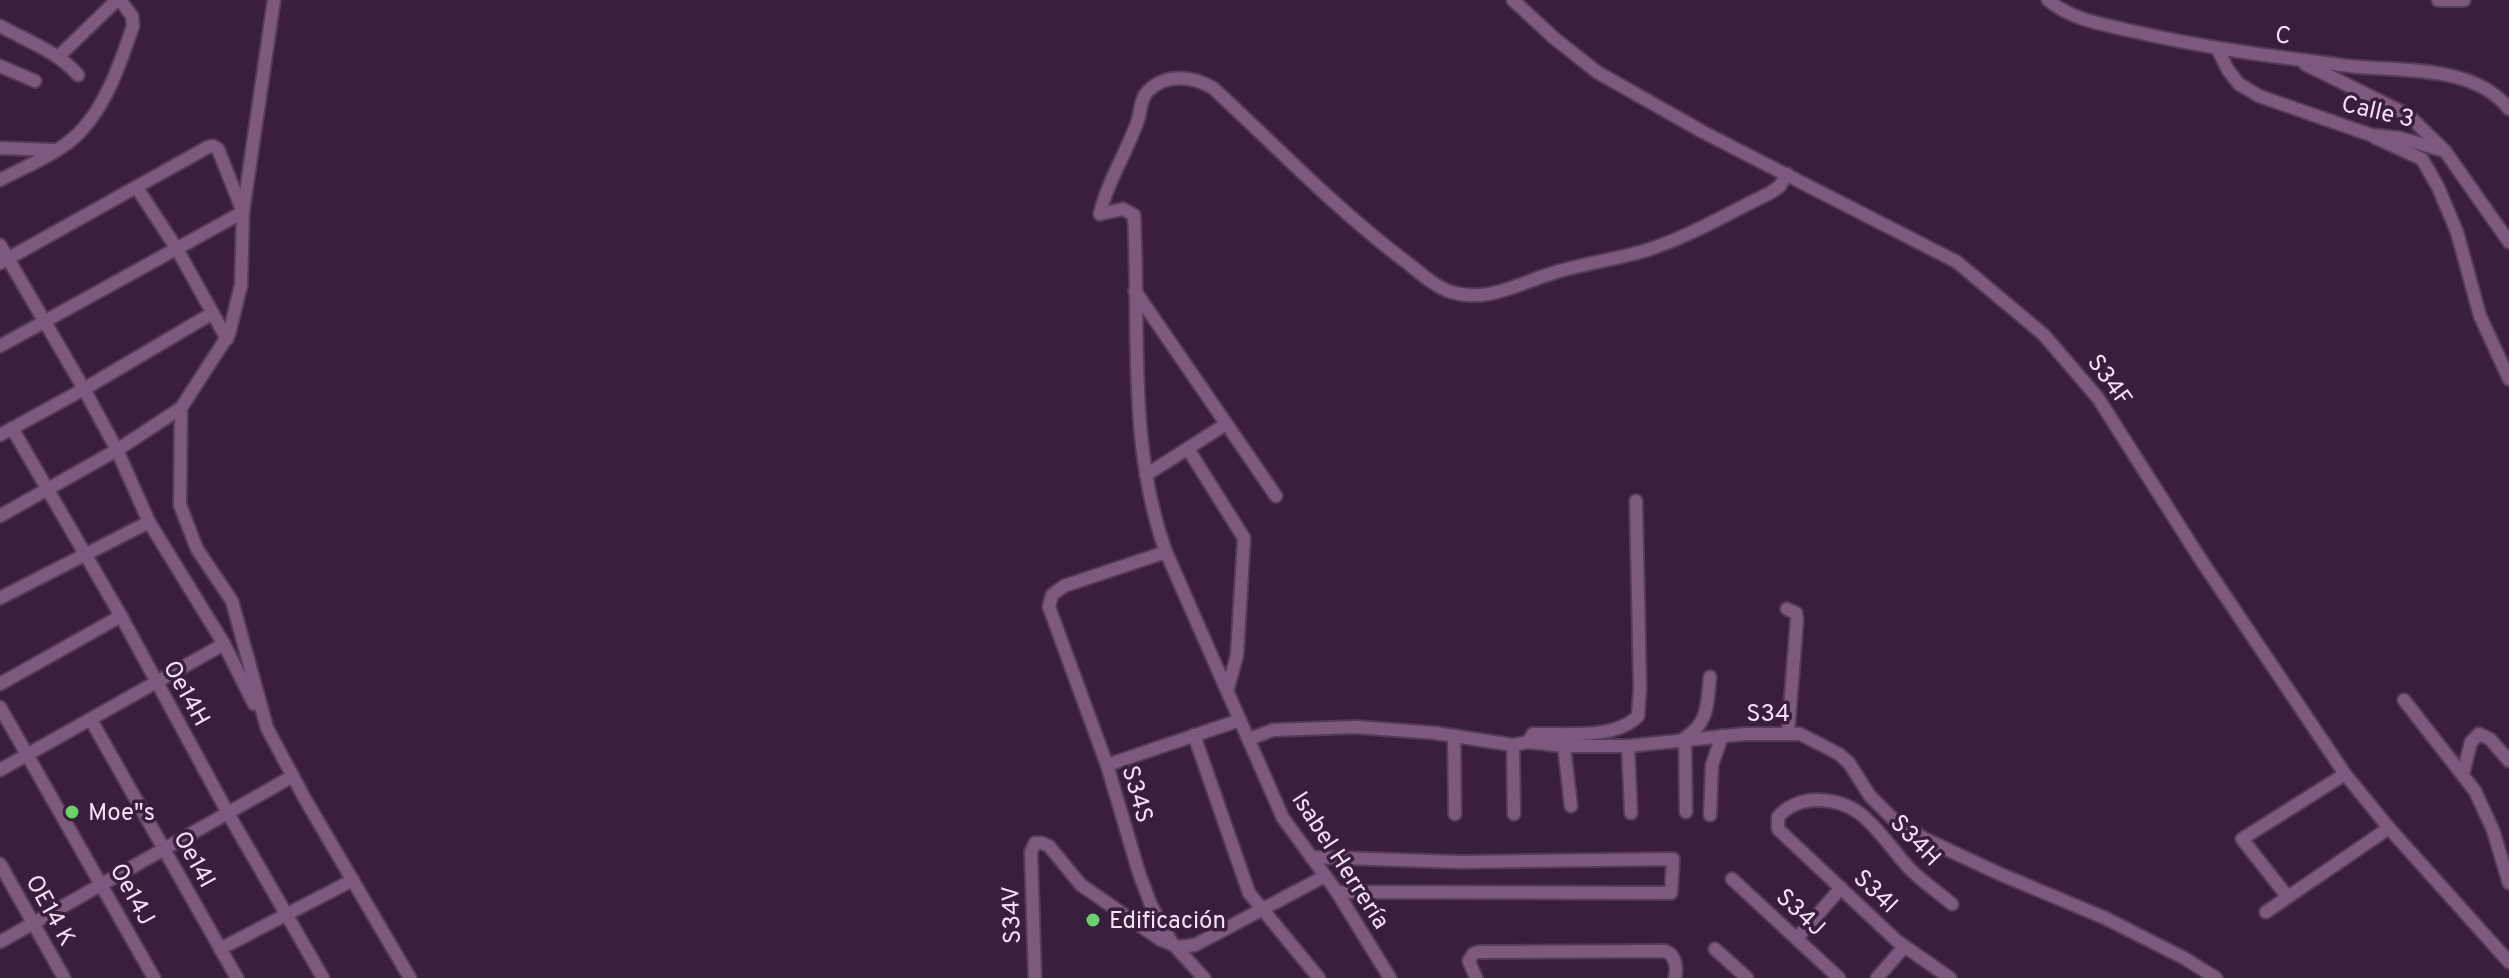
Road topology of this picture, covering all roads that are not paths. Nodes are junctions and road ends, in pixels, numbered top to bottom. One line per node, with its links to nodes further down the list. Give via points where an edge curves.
1 (118, 0): 10 (street); 18 (street, via 132,16 133,26 112,80 80,132)
2 (274, 0): 23 (street)
3 (1513, 0): 20 (street, S34F, via 1597,72)
4 (2048, 0): 9 (street, C, via 2085,20)
5 (2438, 0): 6 (street)
6 (2450, 0): 7 (street)
7 (2464, 0)
8 (0, 26): 10 (street)
9 (2217, 48): 11 (street, C); 16 (street, Calle 3, via 2239,84 2259,96)
10 (58, 57): 13 (street)
11 (2295, 58): 15 (street, C, via 2470,81 2498,95); 19 (street, via 2408,115)
12 (0, 66): 14 (street)
13 (78, 75)
14 (35, 81)
15 (2509, 109)
16 (2371, 135): 19 (street, Calle 3); 33 (street, via 2422,159 2457,232 2480,316)
17 (0, 148): 18 (street)
18 (54, 150): 21 (street)
19 (2445, 151): 24 (street)
20 (1787, 174): 28 (street, Isabel Herrería, via 1770,193 1668,242 1499,292 1462,295 1435,284 1388,248 1213,88 1190,79 1170,80 1145,93 1100,214 1123,209 1134,215); 76 (street, S34F, via 1957,262 2062,355 2098,398)
21 (0, 180)
22 (137, 188): 23 (street, via 213,146); 26 (street); 27 (street)
23 (243, 212): 26 (street); 31 (street, via 241,285)
24 (2509, 242)
25 (0, 245): 27 (street)
26 (177, 249): 29 (street); 30 (street)
27 (4, 261): 30 (street)
28 (1134, 290): 36 (street); 41 (street, Isabel Herrería)
29 (211, 314): 31 (street); 34 (street)
30 (45, 322): 32 (street); 34 (street)
31 (227, 339): 35 (street)
32 (0, 346)
33 (2509, 379)
34 (84, 389): 37 (street); 40 (street)
35 (181, 408): 40 (street); 61 (street, via 180,505 197,549 232,601)
36 (1226, 424): 39 (street); 43 (street)
37 (12, 428): 38 (street); 42 (street, Oe14H)
38 (0, 435)
39 (1188, 449): 41 (street); 56 (street, via 1244,538 1237,655)
40 (117, 450): 42 (street); 46 (street)
41 (1146, 475): 47 (street, Isabel Herrería)
42 (47, 490): 45 (street); 48 (street, Oe14H)
43 (1276, 496)
44 (1636, 501): 68 (street, via 1638,716 1609,729 1533,734)
45 (0, 516)
46 (149, 522): 48 (street); 52 (street)
47 (1166, 552): 56 (street, Isabel Herrería); 74 (street, S34S, via 1064,586 1052,595 1049,611)
48 (85, 553): 49 (street); 51 (street, Oe14H)
49 (0, 598)
50 (1787, 609): 62 (street, via 1797,619)
51 (121, 616): 54 (street, Oe14H); 55 (street)
52 (224, 644): 54 (street); 61 (street)
53 (1710, 677): 66 (street, via 1700,729)
54 (155, 681): 59 (street); 85 (street, Oe14H)
55 (0, 684)
56 (1228, 688): 60 (street, Isabel Herrería)
57 (2404, 700): 77 (street)
58 (0, 707): 72 (street, Oe14J)
59 (91, 720): 72 (street); 88 (street, Oe14I)
60 (1240, 720): 63 (street); 67 (street, Isabel Herrería)
61 (267, 728): 78 (street)
62 (1788, 733): 65 (street, S34); 126 (street, S34, via 1810,737 1839,754 1892,818 1925,839 2105,918)
63 (1194, 735): 74 (street); 100 (street, via 1249,893)
64 (1454, 736): 67 (street, S34, via 1356,727 1273,730); 69 (street, S34); 83 (street)
65 (1722, 736): 66 (street, S34); 86 (street, via 1712,765)
66 (1685, 738): 71 (street, S34); 81 (street)
67 (1249, 739): 89 (street, Isabel Herrería, via 1283,818)
68 (1528, 742): 69 (street, S34); 70 (street, S34)
69 (1513, 745): 84 (street)
70 (1564, 746): 71 (street, S34); 80 (street)
71 (1628, 746): 82 (street)
72 (26, 754): 75 (street); 95 (street, Oe14J)
73 (2509, 761): 77 (street, via 2479,734 2471,742)
74 (1107, 765): 106 (street, S34S, via 1139,873)
75 (0, 770)
76 (2345, 774): 87 (street, S34F); 98 (street, via 2242,839)
77 (2463, 774): 94 (street, via 2480,799)
78 (293, 776): 85 (street); 93 (street)
79 (1850, 805): 96 (street, S34I, via 1803,801 1780,813 1776,821 1778,829); 99 (street, S34H, via 1909,868)
80 (1571, 806)
81 (1686, 812)
82 (1631, 813)
83 (1455, 814)
84 (1514, 814)
85 (229, 815): 88 (street); 102 (street, Oe14H)
86 (1710, 815)
87 (2389, 828): 98 (street); 110 (street, S34F)
88 (164, 850): 95 (street); 108 (street, Oe14I)
89 (1311, 857): 91 (street, Isabel Herrería); 97 (street, via 1461,862 1673,859 1671,893)
90 (0, 864): 103 (street, OE14 K)
91 (1325, 876): 97 (street, Isabel Herrería); 100 (street)
92 (1732, 879): 104 (street, S34J)
93 (353, 880): 102 (street); 115 (street)
94 (2509, 883)
95 (103, 885): 103 (street); 112 (street, Oe14J)
96 (1841, 888): 104 (street); 107 (street, S34I)
97 (1337, 892): 119 (street, Isabel Herrería)
98 (2287, 896): 101 (street)
99 (1952, 904)
100 (1262, 911): 106 (street, via 1195,945); 118 (street)
101 (2266, 912)
102 (285, 915): 108 (street); 114 (street, Oe14H)
103 (34, 924): 105 (street); 111 (street, OE14 K)
104 (1797, 938): 123 (street, S34J)
105 (0, 942)
106 (1172, 943): 116 (street, S34V, via 1081,885 1049,846 1035,843); 117 (street, S34S)
107 (1904, 947): 124 (street); 125 (street, S34I)
108 (220, 949): 113 (street, Oe14I)
109 (1715, 949): 122 (street)
110 (2506, 953)
111 (64, 978)
112 (154, 978)
113 (237, 978)
114 (323, 978)
115 (410, 978)
116 (1035, 978)
117 (1204, 978)
118 (1319, 978)
119 (1390, 978)
120 (1476, 978): 121 (street, via 1469,961 1478,952 1665,951 1674,957)
121 (1675, 978)
122 (1747, 978)
123 (1839, 978)
124 (1877, 978)
125 (1950, 978)
126 (2216, 978)

